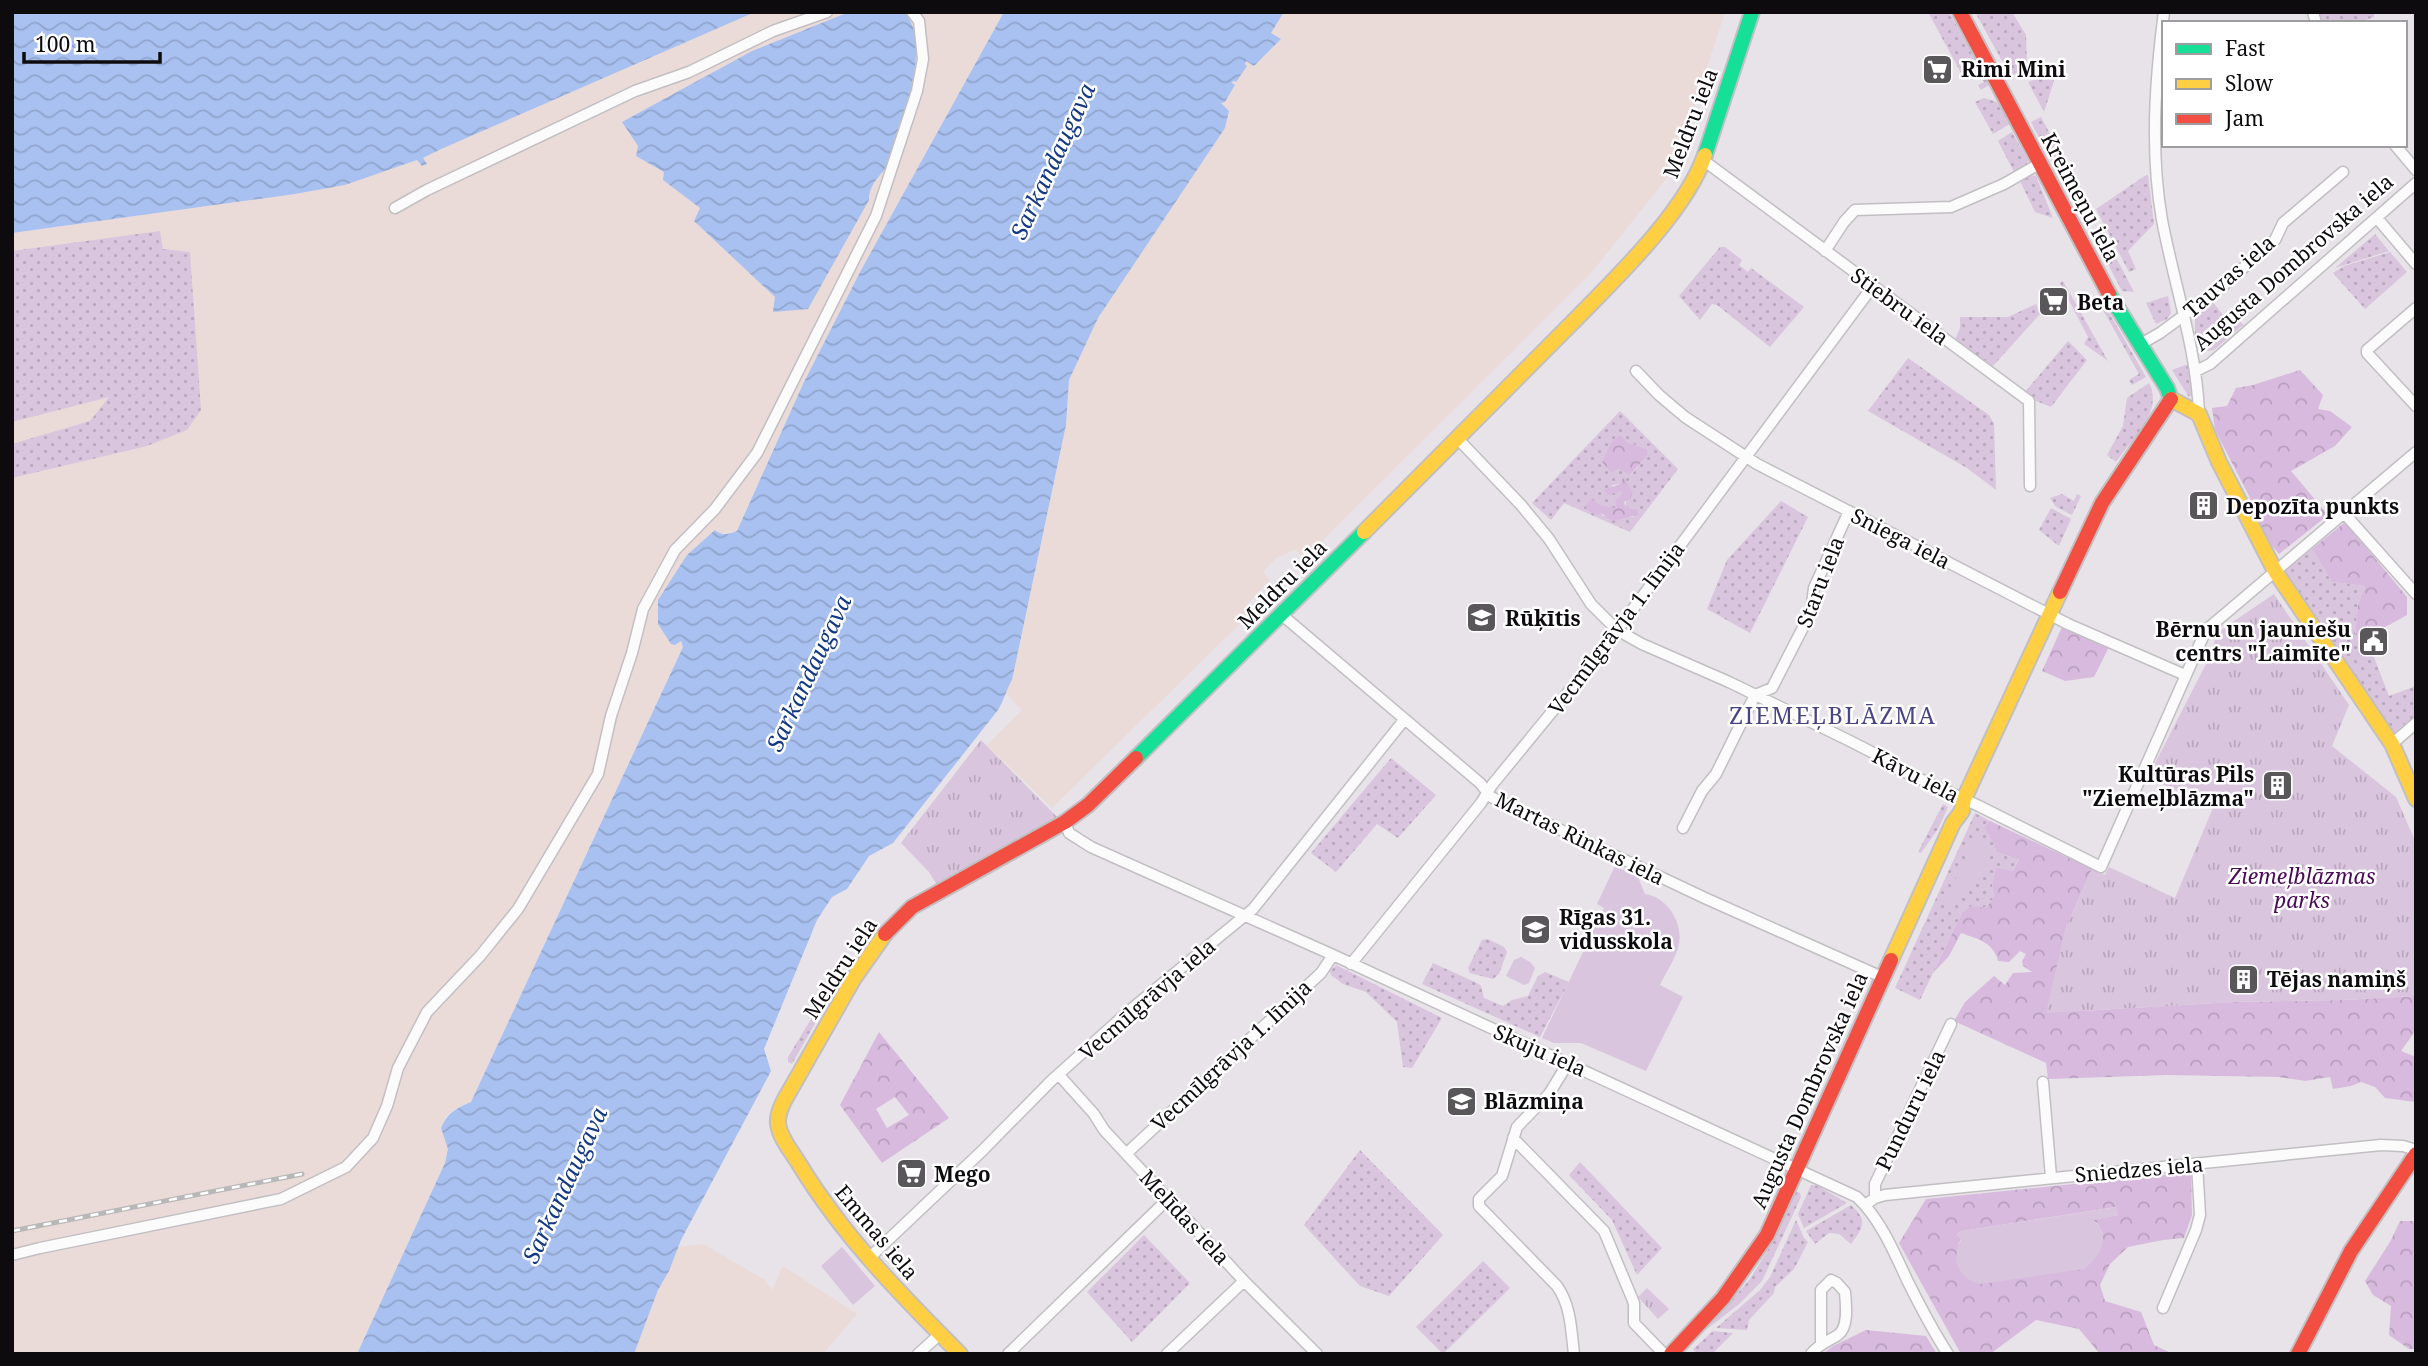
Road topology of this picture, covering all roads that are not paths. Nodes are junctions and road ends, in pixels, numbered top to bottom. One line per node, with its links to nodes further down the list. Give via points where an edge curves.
1 (827, 12): 12 (street, via 635,91)
2 (912, 12): 64 (street, via 919,21 923,59 876,216 757,453 715,509 675,550 643,608 598,774 518,909 427,1012 398,1068 373,1138 346,1167 281,1199)
3 (1752, 12): 7 (street, Meldru iela)
4 (1960, 12): 8 (street, Kreimeņu iela)
5 (2162, 28): 18 (street, via 2155,157)
6 (2397, 147): 9 (street)
7 (1703, 160): 14 (street, Stiebru iela); 25 (street, Meldru iela, via 1683,197 1634,259)
8 (2039, 164): 14 (street, via 1951,207 1855,210); 19 (street, Kreimeņu iela)
9 (2416, 170)
10 (2343, 172): 18 (street, Tauvas iela, via 2284,223 2275,240)
11 (2416, 183): 13 (street, Augusta Dombrovska iela)
12 (395, 208)
13 (2376, 218): 15 (street); 21 (street, Augusta Dombrovska iela, via 2210,364)
14 (1825, 251): 16 (street, Stiebru iela)
15 (2416, 264)
16 (1873, 286): 27 (street, Vecmīlgrāvja 1. līnija); 28 (street, Stiebru iela, via 2029,401)
17 (2416, 308): 23 (street, via 2367,350)
18 (2182, 316): 19 (street, Tauvas iela); 21 (street)
19 (2139, 345): 22 (street, Kreimeņu iela)
20 (1636, 371): 27 (street, Sniega iela, via 1685,417)
21 (2196, 371): 24 (street)
22 (2171, 398): 24 (street); 33 (street, Augusta Dombrovska iela, via 2102,503)
23 (2416, 406)
24 (2199, 414): 31 (street)
25 (1458, 439): 34 (street, Meldru iela); 35 (street, Kāvu iela, via 1521,505 1591,604)
26 (2416, 452): 30 (street)
27 (1746, 456): 29 (street, Sniega iela); 35 (street, Vecmīlgrāvja 1. līnija)
28 (2030, 486)
29 (1849, 512): 33 (street, Sniega iela); 37 (street, Staru iela, via 1814,587 1811,612 1772,688)
30 (2343, 512): 31 (street); 32 (street)
31 (2275, 571): 36 (street, via 2206,630); 40 (street)
32 (2416, 594)
33 (2050, 614): 36 (street, Sniega iela); 42 (street, Augusta Dombrovska iela)
34 (1282, 615): 38 (street, Martas Rinkas iela); 44 (street, Meldru iela, via 1098,796)
35 (1617, 630): 37 (street, Kāvu iela); 41 (street, Vecmīlgrāvja 1. līnija)
36 (2185, 675): 42 (street, Kāvu iela, via 2101,867)
37 (1755, 695): 42 (street, Kāvu iela); 45 (street, Staru iela)
38 (1404, 720): 41 (street, Martas Rinkas iela); 46 (street, Vecmīlgrāvja iela)
39 (2416, 723): 40 (street)
40 (2392, 744): 43 (street)
41 (1487, 792): 48 (street, Vecmīlgrāvja 1. līnija); 49 (street, Martas Rinkas iela, via 1644,870)
42 (1964, 799): 49 (street, Augusta Dombrovska iela, via 1955,807 1953,823)
43 (2416, 799)
44 (1065, 822): 46 (street, Skuju iela, via 1079,841); 54 (street, Meldru iela, via 912,907 888,930 854,978 798,1076 778,1113)
45 (1683, 828)
46 (1244, 915): 47 (street, Skuju iela); 52 (street, Vecmīlgrāvja iela)
47 (1333, 955): 48 (street, Skuju iela); 57 (street, Vecmīlgrāvja 1. līnija, via 1321,973)
48 (1351, 964): 51 (street, Skuju iela)
49 (1882, 977): 59 (street, Augusta Dombrovska iela)
50 (1951, 1024): 62 (street, Punduru iela, via 1875,1184)
51 (1568, 1063): 55 (street); 59 (street, Skuju iela)
52 (1059, 1074): 57 (street, Melīdas iela); 65 (street, Vecmīlgrāvja iela)
53 (2043, 1082): 60 (street)
54 (778, 1124): 65 (street, Emmas iela, via 807,1178)
55 (1513, 1138): 70 (street, via 1604,1231 1634,1303 1634,1323); 76 (street, via 1502,1175 1479,1199 1479,1206 1565,1297)
56 (2416, 1152): 58 (street, Sniedzes iela, via 2381,1145); 79 (street, via 2334,1278)
57 (1126, 1153): 61 (street, Melīdas iela)
58 (2197, 1164): 60 (street, Sniedzes iela); 67 (street, via 2200,1215)
59 (1796, 1168): 63 (street, Skuju iela, via 1844,1189); 70 (street, Augusta Dombrovska iela, via 1754,1258 1701,1325)
60 (2052, 1177): 62 (street, Sniedzes iela)
61 (1169, 1198): 66 (street, Melīdas iela); 73 (street)
62 (1875, 1198): 63 (street, Sniedzes iela)
63 (1865, 1205): 78 (street, Skuju iela)
64 (12, 1255)
65 (868, 1259): 68 (street, Emmas iela)
66 (1244, 1281): 74 (street); 75 (street, Melīdas iela)
67 (2163, 1308)
68 (940, 1334): 71 (street); 72 (street, Emmas iela)
69 (1821, 1343): 69 (street, via 1821,1290 1830,1280 1844,1292 1844,1328); 77 (street)
70 (1672, 1353)
71 (918, 1354)
72 (960, 1354)
73 (1008, 1354)
74 (1167, 1354)
75 (1317, 1354)
76 (1574, 1354)
77 (1811, 1354)
78 (1948, 1354)
79 (2298, 1354)

